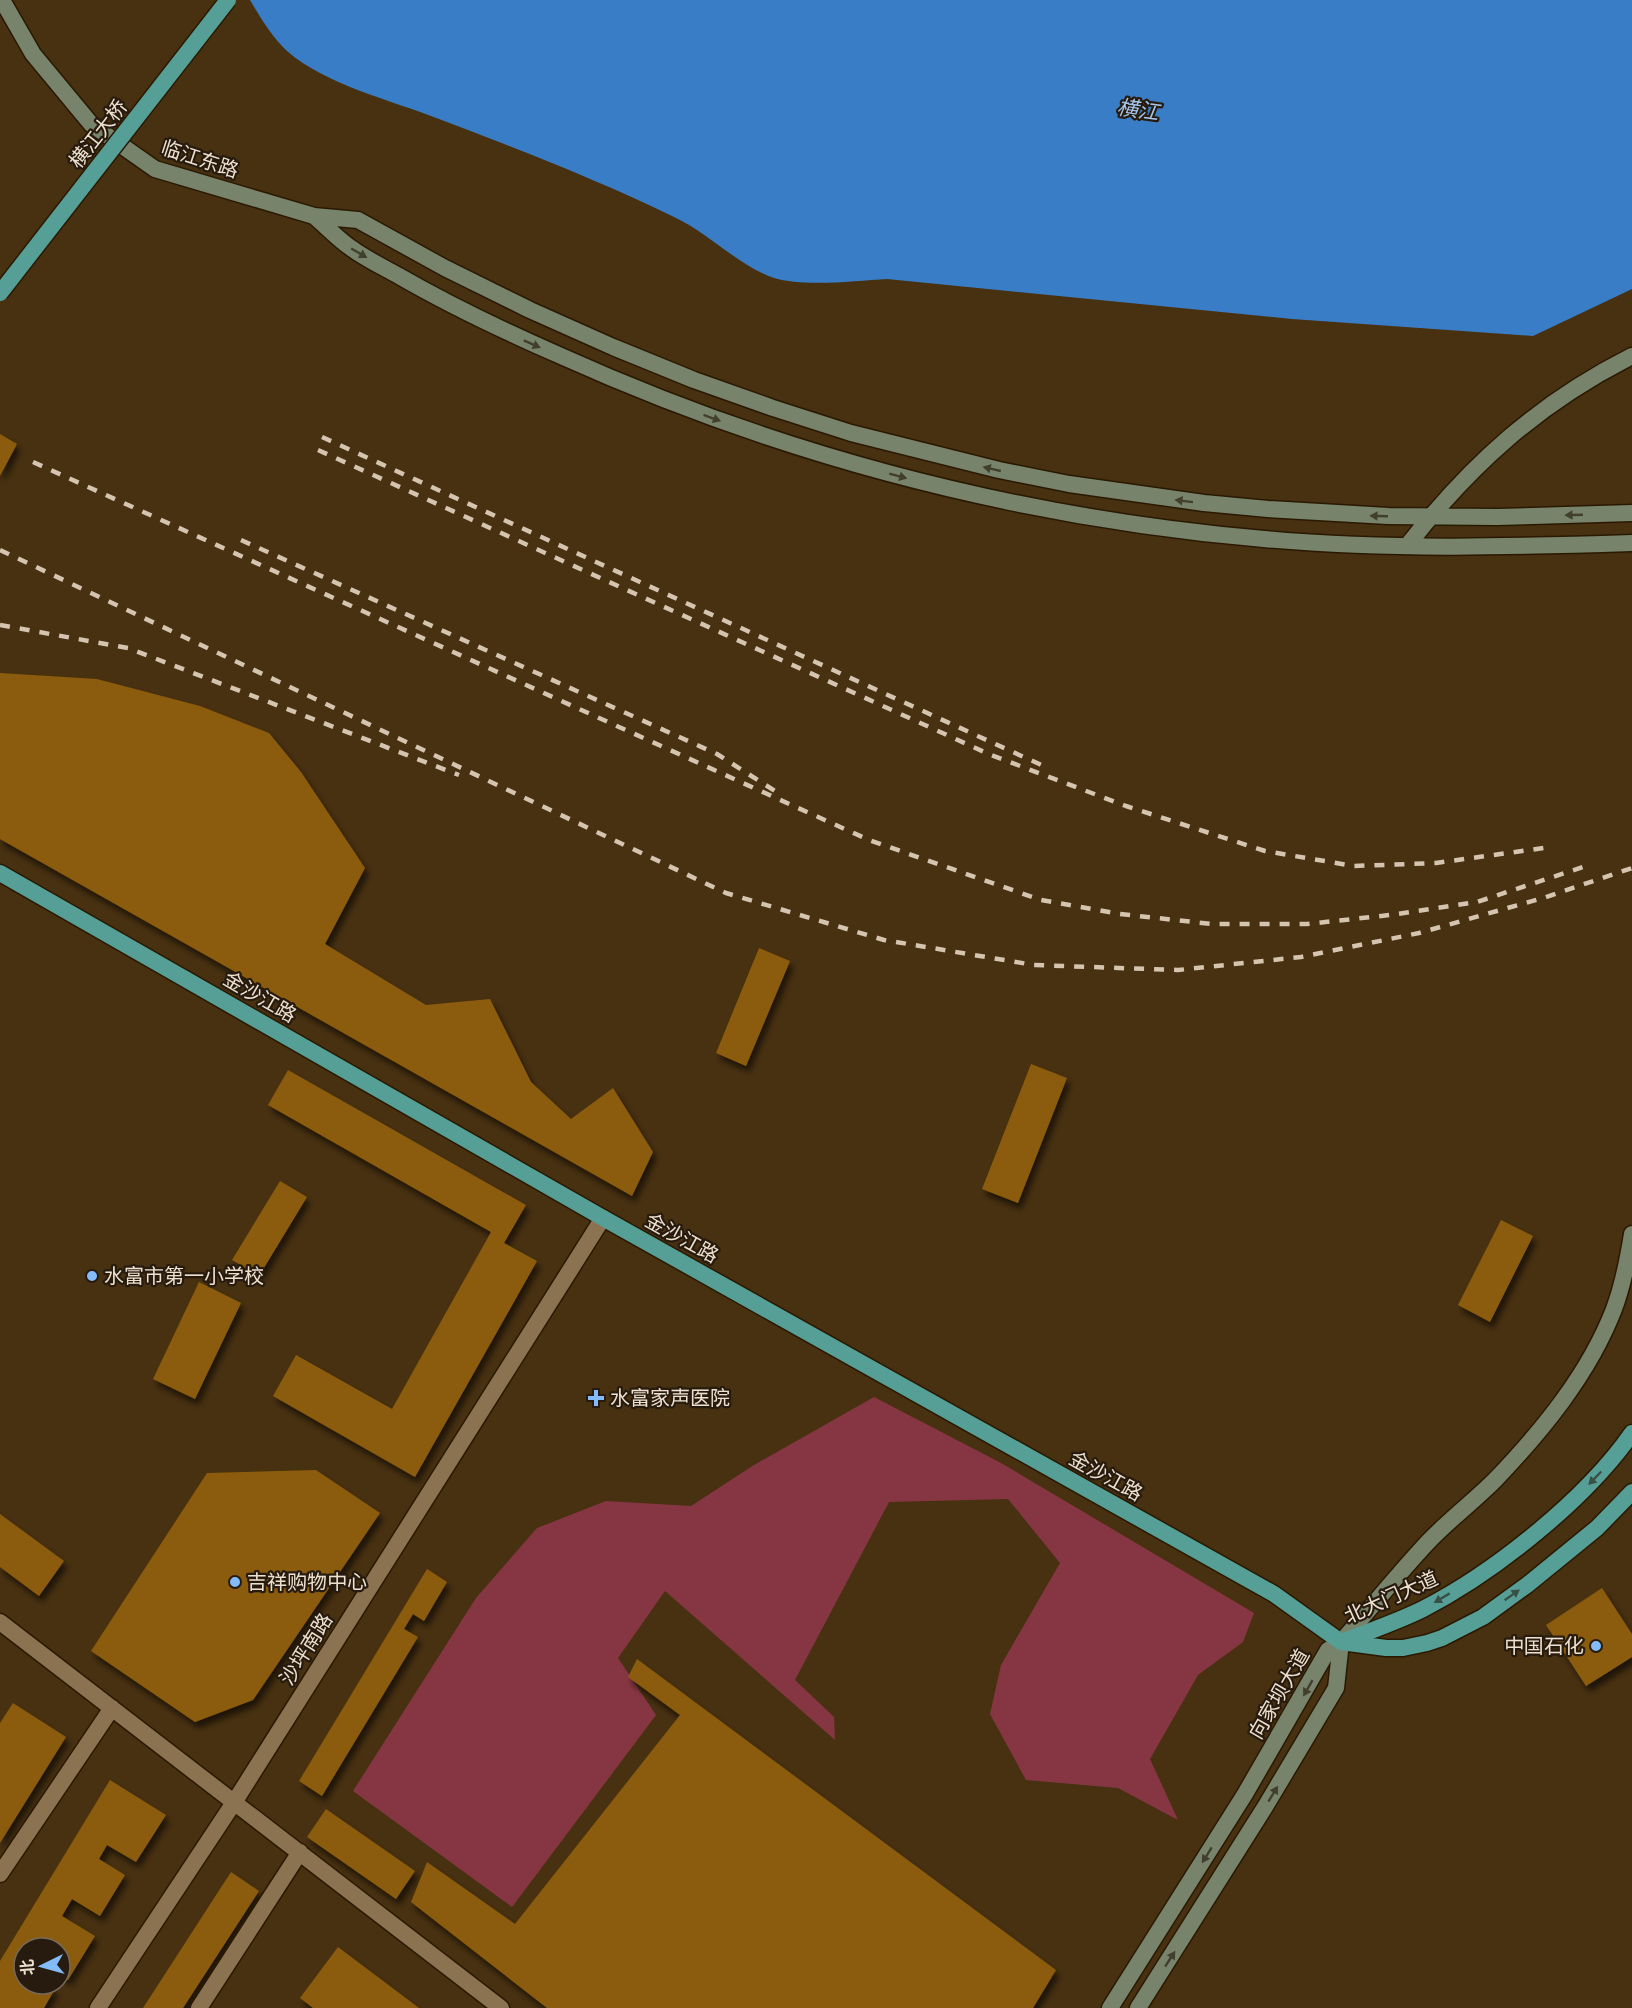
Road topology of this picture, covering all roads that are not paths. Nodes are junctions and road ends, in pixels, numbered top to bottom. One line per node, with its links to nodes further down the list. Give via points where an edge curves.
1 (2, 0): 3 (main road, 临江东路, via 33,54 91,124 155,169)
2 (228, 0): 4 (highway, 横江大桥, bridge)
3 (315, 216): 7 (main road, one-way to 3, via 1268,509 1138,495 999,470 894,444 694,380 530,310 358,220); 9 (main road, one-way to 9, via 351,248 517,337 684,408 842,461 992,499 1134,525 1265,539)
4 (0, 293)
5 (1632, 356): 7 (main road, via 1576,387 1525,423 1481,462)
6 (1632, 513): 7 (main road, one-way to 7)
7 (1430, 517): 9 (main road)
8 (1632, 543): 9 (main road)
9 (1407, 546)
10 (0, 873): 11 (highway, 金沙江路)
11 (603, 1218): 16 (highway, 金沙江路, via 1274,1594); 18 (street, 沙坪南路)
12 (1632, 1234): 16 (main road, via 1614,1310 1573,1386 1516,1457 1429,1541)
13 (1632, 1433): 16 (highway, 北大门大道, one-way to 16, via 1572,1501 1506,1556 1422,1609)
14 (1632, 1492): 16 (highway, 北大门大道, one-way to 14, via 1403,1648 1461,1629 1563,1557)
15 (1, 1625): 17 (street)
16 (1341, 1642): 24 (main road, 向家坝大道, one-way to 24, via 1328,1650 1245,1794); 25 (main road, 向家坝大道, one-way to 16, via 1336,1688)
17 (112, 1708): 18 (street); 20 (street)
18 (235, 1802): 19 (street); 21 (street, 沙坪南路)
19 (300, 1852): 22 (street); 23 (street)
20 (0, 1874)
21 (98, 2008)
22 (199, 2008)
23 (501, 2008)
24 (1110, 2008)
25 (1138, 2008)

